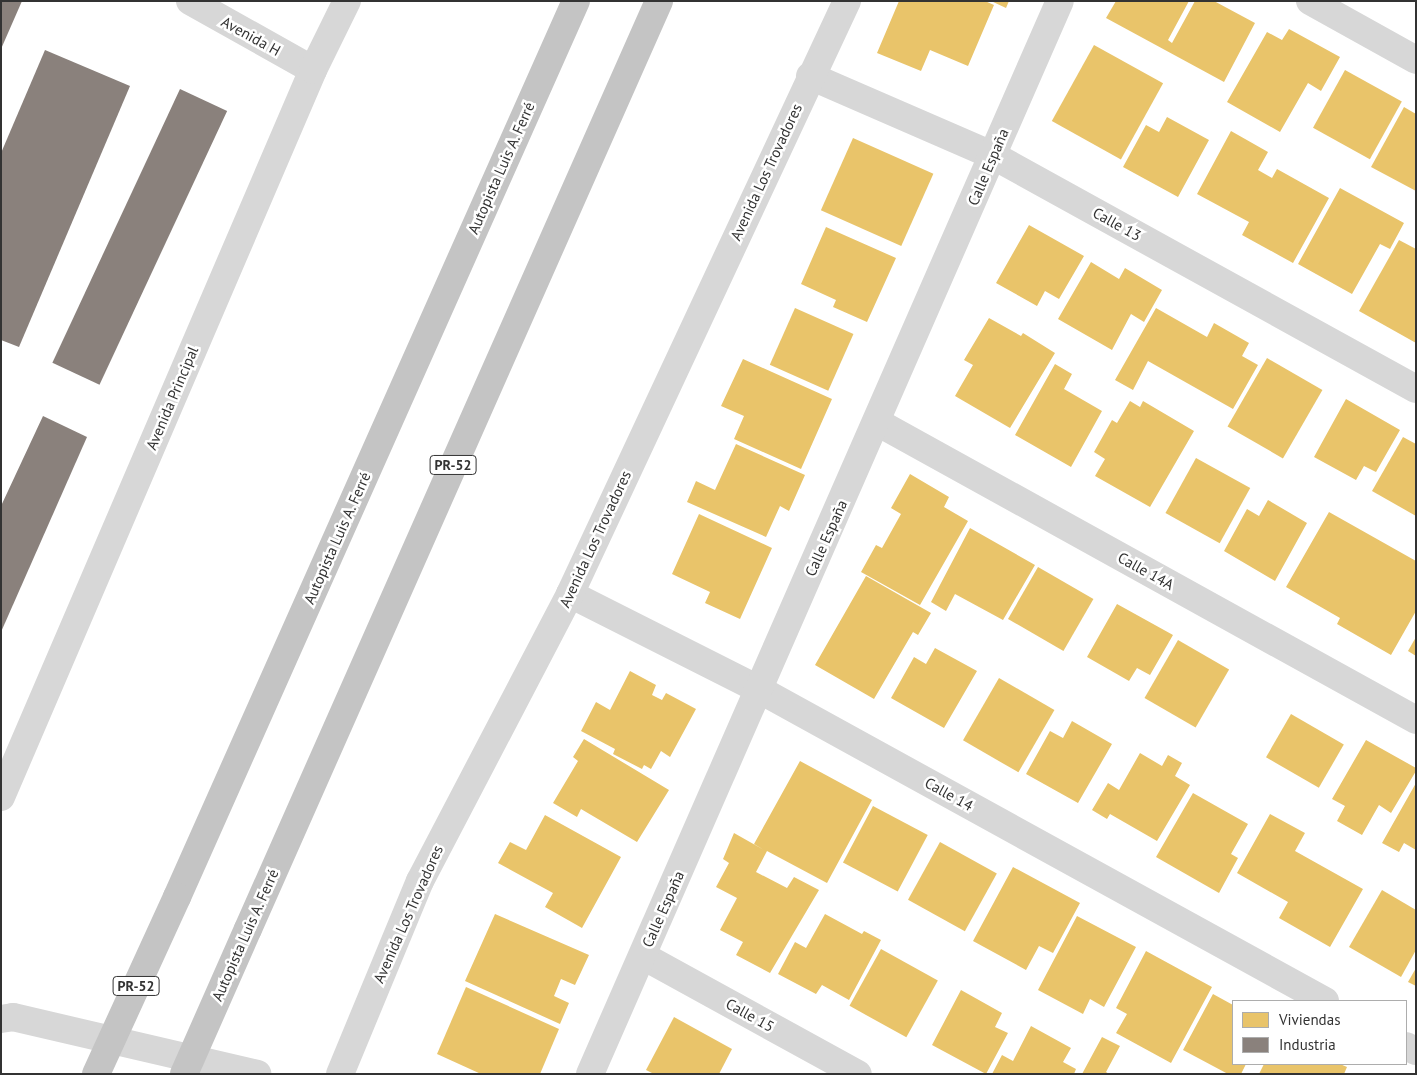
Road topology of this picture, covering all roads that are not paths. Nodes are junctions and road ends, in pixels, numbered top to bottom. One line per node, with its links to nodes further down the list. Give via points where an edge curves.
1 (190, 1): 9 (street, Avenida H)
2 (347, 1): 9 (street, Avenida Principal)
3 (576, 1): 21 (highway, Autopista Luis A. Ferré / PR-52, bridge)
4 (659, 1): 22 (highway, Autopista Luis A. Ferré / PR-52, bridge)
5 (847, 1): 10 (street, Avenida Los Trovadores)
6 (1060, 1): 11 (street, Calle España)
7 (1310, 1): 8 (street)
8 (1416, 60)
9 (313, 70): 17 (street, Avenida Principal)
10 (810, 76): 11 (street, Calle 13); 14 (street, Avenida Los Trovadores)
11 (992, 155): 12 (street, Calle 13); 13 (street, Calle España)
12 (1416, 389)
13 (877, 422): 15 (street, Calle España); 16 (street, Calle 14A)
14 (570, 594): 15 (street, Calle 14); 24 (street, Avenida Los Trovadores, via 420,881)
15 (760, 690): 18 (street, Calle España); 19 (street, Calle 14)
16 (1416, 720)
17 (1, 797)
18 (643, 956): 25 (street, Calle España); 26 (street, Calle 15)
19 (1323, 1000)
20 (5, 1014): 23 (street)
21 (96, 1074)
22 (184, 1074)
23 (257, 1074)
24 (340, 1074)
25 (590, 1074)
26 (858, 1074)

